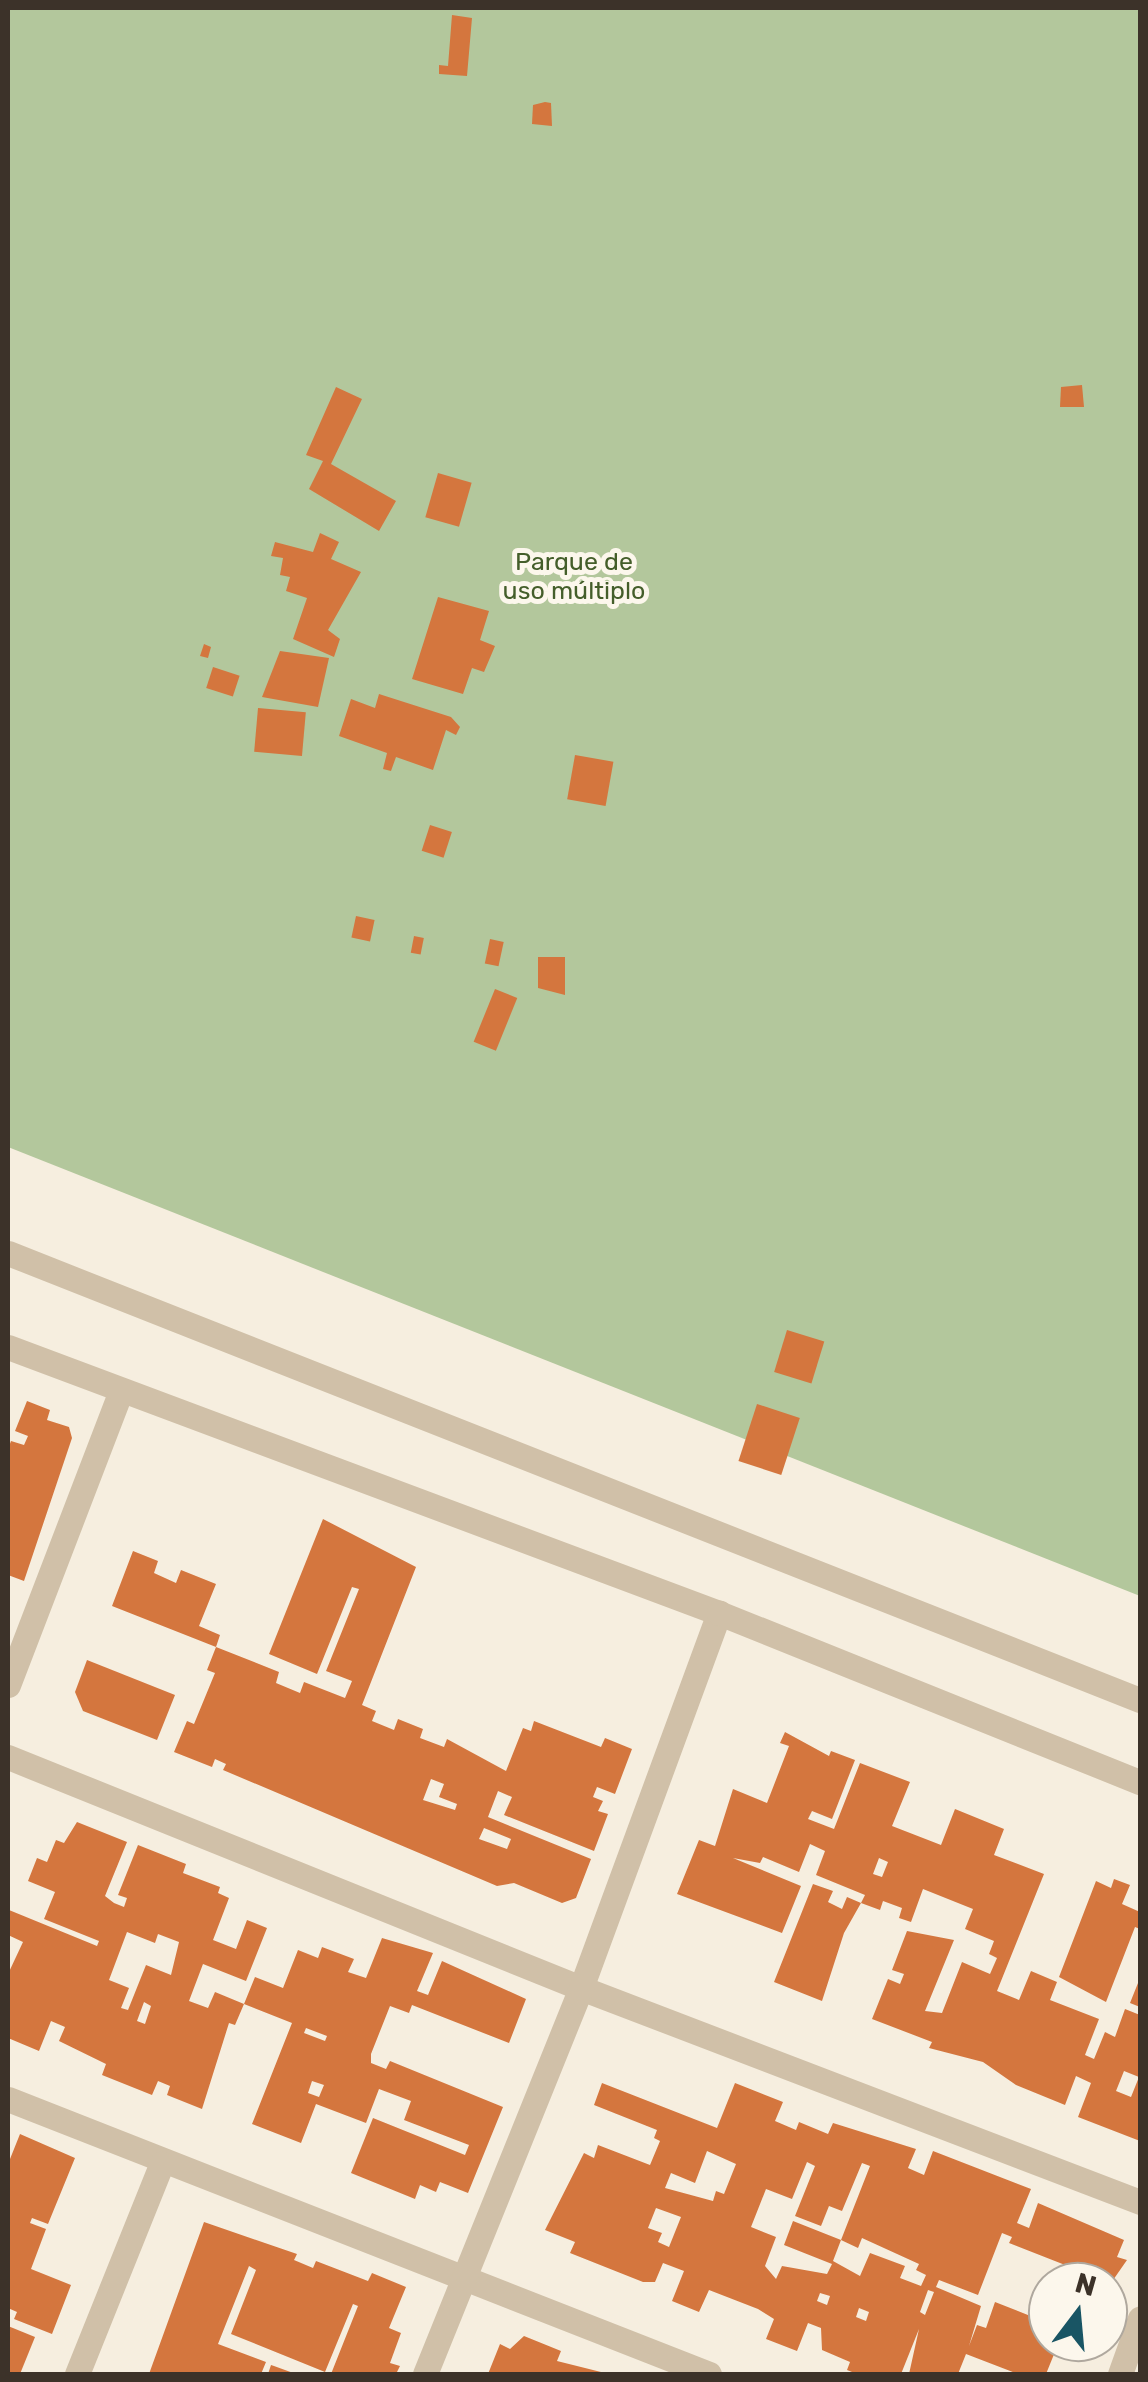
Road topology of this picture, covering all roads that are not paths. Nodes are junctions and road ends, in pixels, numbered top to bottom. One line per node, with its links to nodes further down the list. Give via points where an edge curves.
1 (8, 1253): 6 (street)
2 (8, 1347): 3 (street)
3 (120, 1393): 4 (street); 5 (street)
4 (719, 1613): 8 (street); 9 (street)
5 (8, 1686)
6 (1140, 1700)
7 (8, 1756): 9 (street)
8 (1140, 1782)
9 (581, 1988): 12 (street); 13 (street)
10 (8, 2098): 11 (street)
11 (162, 2163): 13 (street); 15 (street)
12 (1140, 2202)
13 (462, 2280): 16 (street); 17 (street)
14 (1140, 2318): 18 (street)
15 (77, 2374)
16 (425, 2374)
17 (709, 2374)
18 (1120, 2374)

